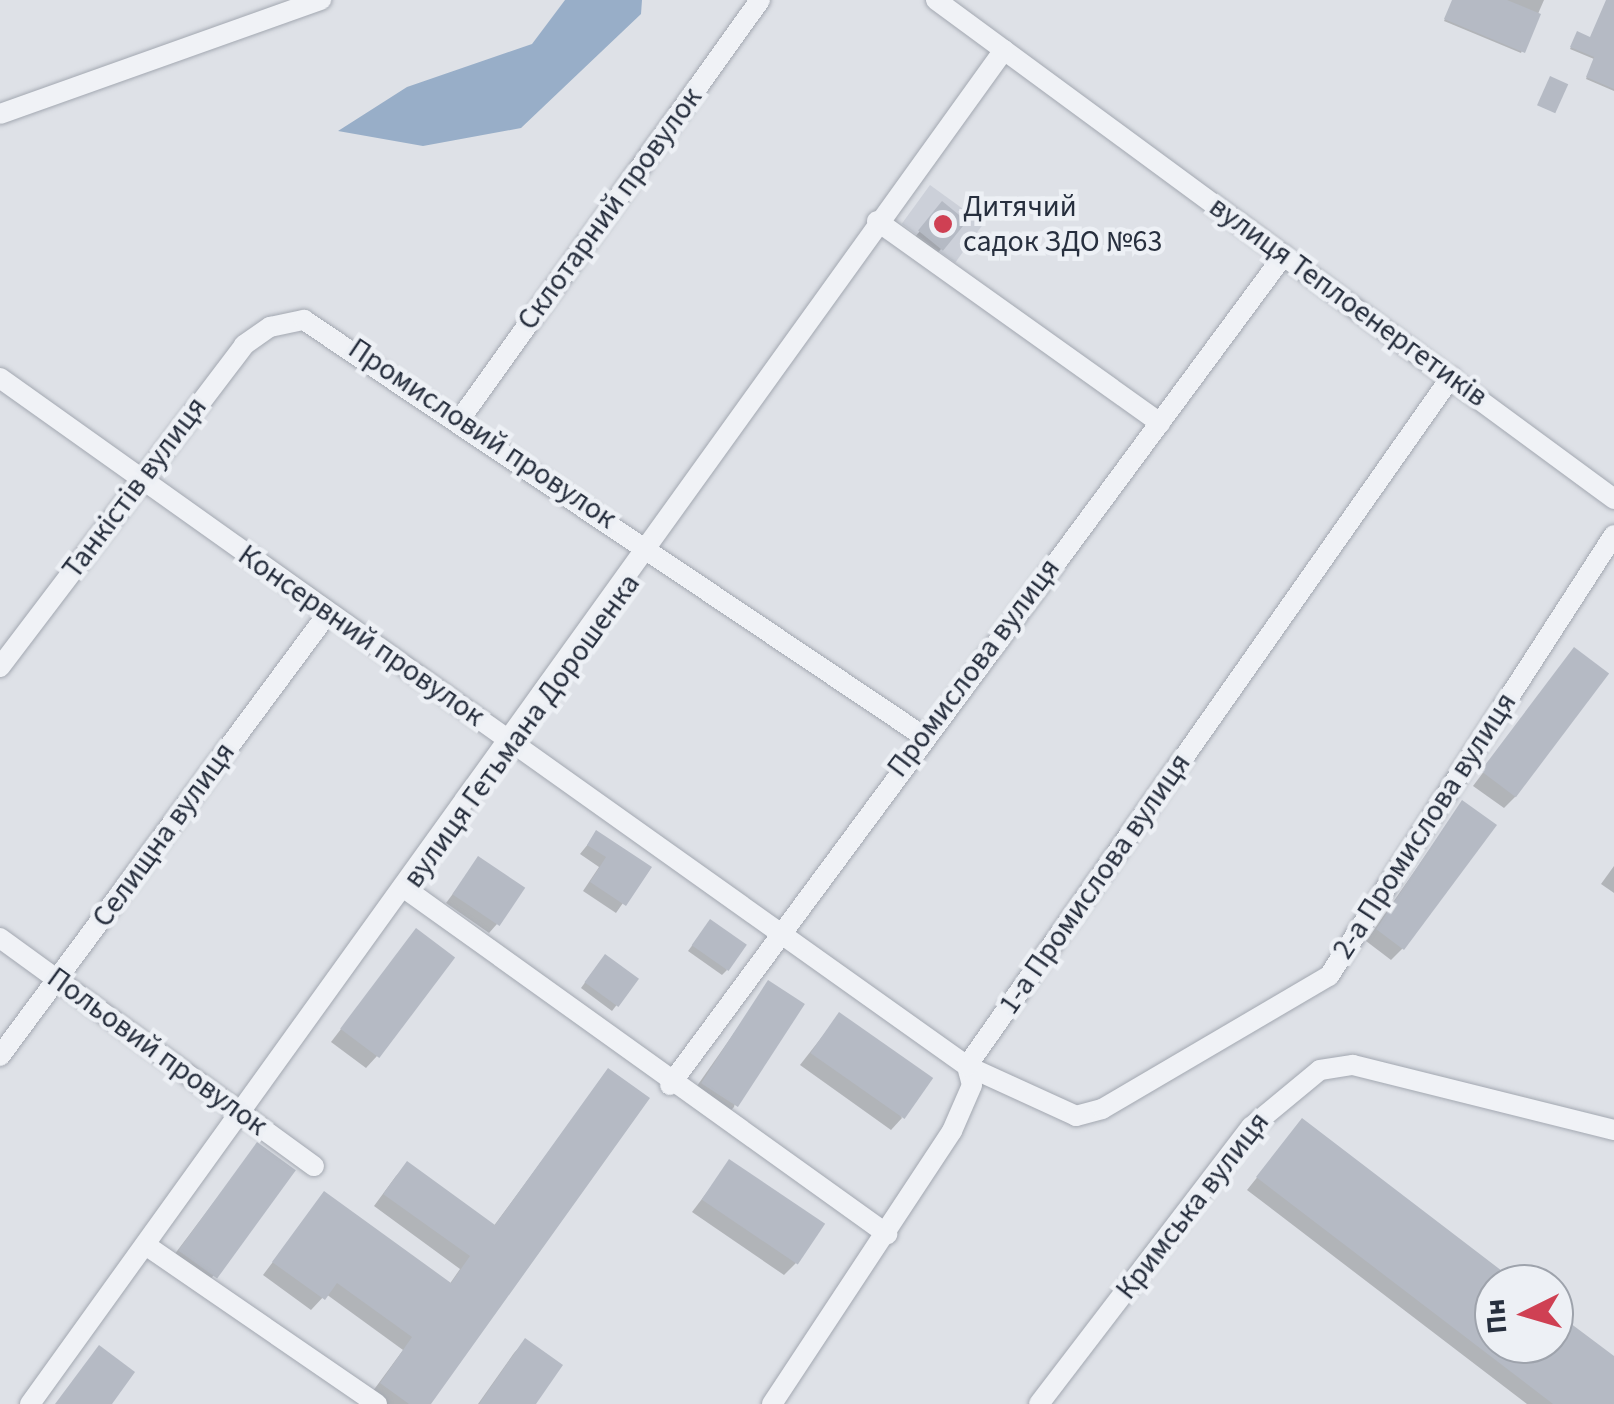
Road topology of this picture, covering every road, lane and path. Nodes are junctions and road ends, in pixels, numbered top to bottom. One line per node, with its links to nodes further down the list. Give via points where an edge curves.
1 (321, 0): 5 (street)
2 (760, 0): 11 (street, Склотарний провулок)
3 (936, 0): 4 (street, вулиця Теплоенергетиків)
4 (1004, 50): 6 (street, вулиця Гетьмана Дорошенка); 7 (street, вулиця Теплоенергетиків)
5 (0, 114)
6 (878, 221): 12 (street); 16 (street, вулиця Гетьмана Дорошенка)
7 (1284, 256): 9 (street, вулиця Теплоенергетиків); 12 (street, Промислова вулиця)
8 (282, 322): 11 (street, Промисловий провулок, via 318,323); 13 (street, Танкістів вулиця, via 244,345)
9 (1451, 377): 14 (street, вулиця Теплоенергетиків); 26 (street, 1-а Промислова вулиця)
10 (0, 378): 13 (street, Консервний провулок)
11 (461, 418): 16 (street, Промисловий провулок)
12 (1160, 423): 19 (street, Промислова вулиця)
13 (140, 478): 17 (street, Консервний провулок); 18 (street, Танкістів вулиця)
14 (1614, 499)
15 (1614, 534): 26 (street, 2-а Промислова вулиця, via 1329,976 1092,1114 1058,1112)
16 (652, 550): 19 (street, Промисловий провулок); 20 (street, вулиця Гетьмана Дорошенка)
17 (328, 613): 20 (street, Консервний провулок); 24 (street, Селищна вулиця)
18 (0, 668)
19 (923, 736): 22 (street, Промислова вулиця)
20 (513, 744): 21 (street, вулиця Гетьмана Дорошенка); 22 (street, Консервний провулок)
21 (406, 890): 27 (street); 28 (street, вулиця Гетьмана Дорошенка)
22 (776, 930): 26 (street, Консервний провулок); 27 (street, Промислова вулиця)
23 (0, 938): 24 (street, Польовий провулок)
24 (57, 981): 25 (street, Селищна вулиця); 28 (street, Польовий провулок)
25 (0, 1056)
26 (968, 1066): 31 (street, 1-а Промислова вулиця, via 966,1104)
27 (670, 1084): 31 (street)
28 (242, 1114): 30 (street, Польовий провулок); 32 (street, вулиця Гетьмана Дорошенка)
29 (1614, 1130): 36 (street, Кримська вулиця, via 1352,1065 1320,1070 1251,1127)
30 (314, 1166)
31 (887, 1234): 35 (street, 1-а Промислова вулиця)
32 (146, 1246): 33 (street, вулиця Гетьмана Дорошенка); 34 (street)
33 (30, 1404)
34 (377, 1404)
35 (772, 1404)
36 (1040, 1404)

